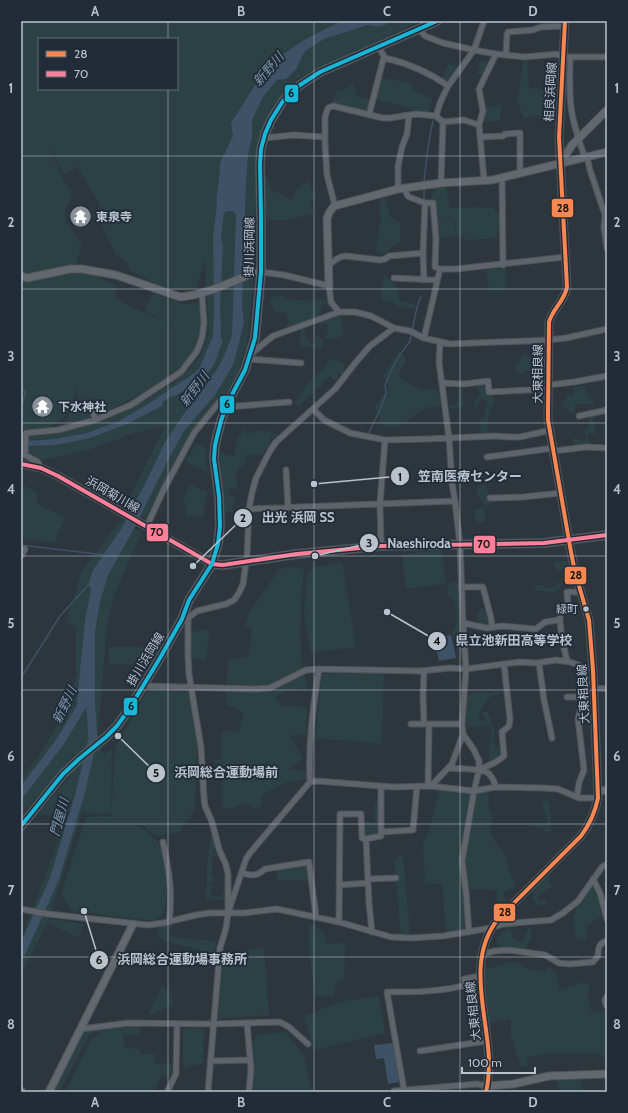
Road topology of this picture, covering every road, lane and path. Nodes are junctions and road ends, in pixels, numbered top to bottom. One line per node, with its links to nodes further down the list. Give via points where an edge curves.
1 (437, 21): 4 (main road, 掛川浜岡線)
2 (484, 21): 6 (street)
3 (565, 23): 8 (street, via 508,32); 11 (main road, 相良浜岡線)
4 (419, 29): 5 (main road, 掛川浜岡線); 6 (street, via 426,36)
5 (378, 46): 9 (street); 21 (main road, 掛川浜岡線, via 320,72 300,85 283,101)
6 (474, 50): 7 (street); 12 (street)
7 (496, 54): 8 (street); 18 (street, via 480,89 483,111)
8 (506, 55): 11 (street, via 525,57 557,54)
9 (384, 56): 12 (street, via 409,65); 14 (street)
10 (607, 56): 11 (street)
11 (566, 57): 22 (street, via 571,106); 25 (main road, 相良浜岡線, via 559,137)
12 (448, 86): 16 (street)
13 (607, 110): 22 (main road)
14 (369, 115): 15 (street, via 390,118); 19 (street, via 333,106 328,108 325,117)
15 (409, 115): 16 (street); 30 (street, via 407,134 398,166)
16 (436, 116): 17 (street)
17 (443, 122): 18 (street, via 464,120); 29 (street)
18 (479, 125): 20 (street)
19 (325, 137): 21 (street, via 294,135); 32 (street, via 328,175)
20 (480, 137): 26 (street, via 520,133); 28 (street)
21 (264, 138): 40 (main road, 掛川浜岡線, via 260,165 261,215)
22 (578, 138): 24 (street); 25 (main road)
23 (607, 152): 24 (main road)
24 (586, 158): 25 (main road); 33 (street)
25 (560, 164): 26 (main road); 36 (main road, 大東相良線)
26 (520, 173): 27 (main road)
27 (502, 177): 28 (main road); 38 (street)
28 (484, 180): 29 (main road)
29 (441, 183): 30 (main road)
30 (401, 189): 31 (street, via 409,197); 32 (main road)
31 (425, 204): 35 (street); 39 (street, via 433,203 435,267)
32 (335, 206): 37 (main road, via 327,218)
33 (605, 211): 34 (street)
34 (607, 249)
35 (423, 253): 37 (street, via 389,256 380,260 343,256 336,258); 43 (street)
36 (565, 257): 38 (street); 51 (main road, 大東相良線, via 566,294 550,318)
37 (330, 265): 45 (main road)
38 (503, 265): 39 (street, via 456,270)
39 (440, 269): 44 (street)
40 (257, 272): 45 (street, via 284,275); 46 (main road); 53 (main road, 掛川浜岡線, via 255,338)
41 (21, 276): 46 (main road, via 36,277 70,269 82,269 116,275 180,297)
42 (394, 278): 43 (street)
43 (424, 280): 44 (street)
44 (436, 280): 50 (street)
45 (330, 286): 47 (street, via 332,302)
46 (204, 293): 65 (street, via 203,331 197,351 186,367 131,405)
47 (339, 312): 48 (street, via 371,316); 53 (street, via 273,336)
48 (394, 328): 50 (street); 61 (street, via 370,346 335,389)
49 (607, 329): 51 (street)
50 (424, 338): 52 (street)
51 (548, 340): 52 (street, via 456,344); 57 (main road, 大東相良線)
52 (440, 342): 56 (street)
53 (250, 357): 54 (street); 58 (main road, 掛川浜岡線)
54 (301, 363)
55 (607, 376): 57 (street)
56 (442, 383): 57 (street, via 488,381 489,392); 67 (street)
57 (548, 387): 66 (main road, 大東相良線)
58 (232, 395): 60 (main road, 掛川浜岡線); 81 (street, via 221,400 194,433)
59 (289, 402): 60 (street)
60 (226, 407): 89 (main road, 掛川浜岡線, via 215,445 220,526)
61 (313, 409): 68 (street, via 324,420 350,433); 80 (street, via 276,442 270,451 256,478)
62 (607, 410): 64 (street)
63 (93, 411): 65 (street)
64 (579, 416)
65 (95, 420): 73 (street, via 58,430 26,433 25,455 38,462)
66 (550, 430): 67 (street, via 520,437); 70 (main road, 大東相良線)
67 (449, 438): 68 (street); 77 (street)
68 (385, 440): 78 (street)
69 (607, 448): 70 (street)
70 (554, 450): 71 (street); 75 (main road, 大東相良線)
71 (487, 457)
72 (21, 464): 73 (main road, 浜岡菊川線)
73 (41, 468): 81 (main road, 浜岡菊川線)
74 (286, 470): 79 (street)
75 (561, 493): 76 (street); 83 (main road, 大東相良線)
76 (490, 498)
77 (455, 501): 78 (street); 84 (street)
78 (380, 503): 79 (street); 85 (street)
79 (288, 507): 80 (street)
80 (249, 509): 88 (street)
81 (146, 526): 89 (main road, 浜岡菊川線)
82 (607, 535): 83 (main road)
83 (569, 541): 84 (main road); 91 (main road, 大東相良線)
84 (460, 545): 85 (main road); 90 (street)
85 (381, 546): 88 (main road)
86 (21, 548): 87 (street, via 25,549)
87 (21, 556)
88 (245, 562): 89 (main road); 92 (street, via 243,584 234,600 197,611)
89 (212, 564): 92 (main road, 掛川浜岡線, via 189,600)
90 (461, 588): 94 (street); 95 (street, via 483,587)
91 (581, 592): 93 (street, via 567,592 568,607 560,611); 101 (main road, 大東相良線, via 589,620)
92 (185, 618): 104 (main road, 掛川浜岡線); 105 (street)
93 (559, 620): 95 (street, via 545,622 536,629); 96 (street)
94 (462, 623): 95 (street); 100 (street)
95 (492, 627)
96 (567, 661): 97 (street); 101 (street)
97 (539, 663): 98 (street); 114 (street)
98 (504, 664): 100 (street); 116 (street, via 510,719 509,726 502,732 504,756)
99 (319, 669): 102 (street); 105 (street, via 306,670 270,688); 117 (street, via 312,712)
100 (466, 669): 102 (street); 112 (street)
101 (593, 670): 103 (main road, 大東相良線)
102 (424, 671): 111 (street)
103 (593, 678): 106 (main road, 大東相良線); 109 (street)
104 (143, 686): 105 (street); 126 (main road, 掛川浜岡線, via 117,726 63,774)
105 (191, 688): 137 (street, via 201,747 205,806 228,874)
106 (594, 688): 107 (street); 124 (main road, 大東相良線)
107 (607, 689)
108 (567, 697): 109 (street)
109 (584, 697): 125 (street, via 578,719 584,770)
110 (412, 724): 111 (street)
111 (426, 724): 112 (street); 120 (street)
112 (462, 724): 113 (street)
113 (463, 734): 115 (street, via 452,764); 116 (street, via 479,761)
114 (552, 738)
115 (448, 768): 116 (street); 120 (street)
116 (479, 770): 121 (street, via 487,772); 123 (street)
117 (310, 782): 118 (street, via 317,780); 131 (street, via 256,845 246,859)
118 (381, 786): 119 (street); 127 (street)
119 (417, 786): 120 (street); 127 (street, via 413,830)
120 (430, 786): 123 (street)
121 (496, 787): 123 (street); 125 (street, via 558,789)
122 (607, 790): 124 (main road)
123 (474, 791): 145 (street, via 462,861)
124 (598, 795): 125 (street); 143 (main road, 大東相良線, via 593,817 581,836)
125 (577, 797)
126 (21, 826)
127 (381, 832): 128 (street, via 381,836)
128 (366, 839): 134 (street); 135 (street, via 362,838 361,814 340,814)
129 (163, 842): 140 (street, via 171,894)
130 (607, 864): 133 (street)
131 (242, 873): 137 (street); 138 (street, via 255,875 265,869 309,862)
132 (396, 878): 134 (street)
133 (593, 879): 139 (street); 143 (street, via 578,901 551,920 503,924)
134 (368, 881): 135 (street); 144 (street)
135 (339, 885): 141 (street)
136 (21, 909): 142 (street)
137 (228, 913): 138 (street, via 277,909); 140 (street, via 209,913); 154 (street, via 220,948)
138 (316, 917): 141 (street)
139 (607, 919)
140 (169, 922): 142 (street, via 154,925)
141 (339, 922): 144 (street)
142 (134, 924): 156 (main road)
143 (491, 928): 145 (street); 147 (main road, 大東相良線)
144 (372, 932): 145 (street, via 391,937 411,938)
145 (469, 932)
146 (607, 942): 147 (street, via 599,947 598,956 593,962 560,964 545,955 509,950)
147 (482, 954): 148 (main road, 大東相良線)
148 (480, 976): 149 (street, via 464,979); 155 (main road, 大東相良線)
149 (466, 985): 155 (street); 165 (street, via 413,992 387,992)
150 (607, 996): 151 (street)
151 (606, 1005)
152 (247, 1023): 154 (street); 158 (street, via 280,1022); 160 (street)
153 (177, 1024): 154 (street); 156 (street, via 128,1023); 168 (street, via 176,1074)
154 (214, 1024): 161 (street)
155 (486, 1026): 157 (main road, 大東相良線)
156 (81, 1029): 167 (main road)
157 (487, 1041): 159 (street); 163 (main road, 大東相良線)
158 (308, 1044)
159 (420, 1051)
160 (250, 1060): 161 (street); 170 (street)
161 (210, 1061): 169 (street)
162 (607, 1074): 163 (main road, via 549,1076)
163 (487, 1089): 166 (street, via 477,1084)
164 (394, 1090): 165 (street)
165 (404, 1090): 166 (street)
166 (418, 1090)
167 (49, 1092)
168 (167, 1092)
169 (208, 1092)
170 (249, 1092)

